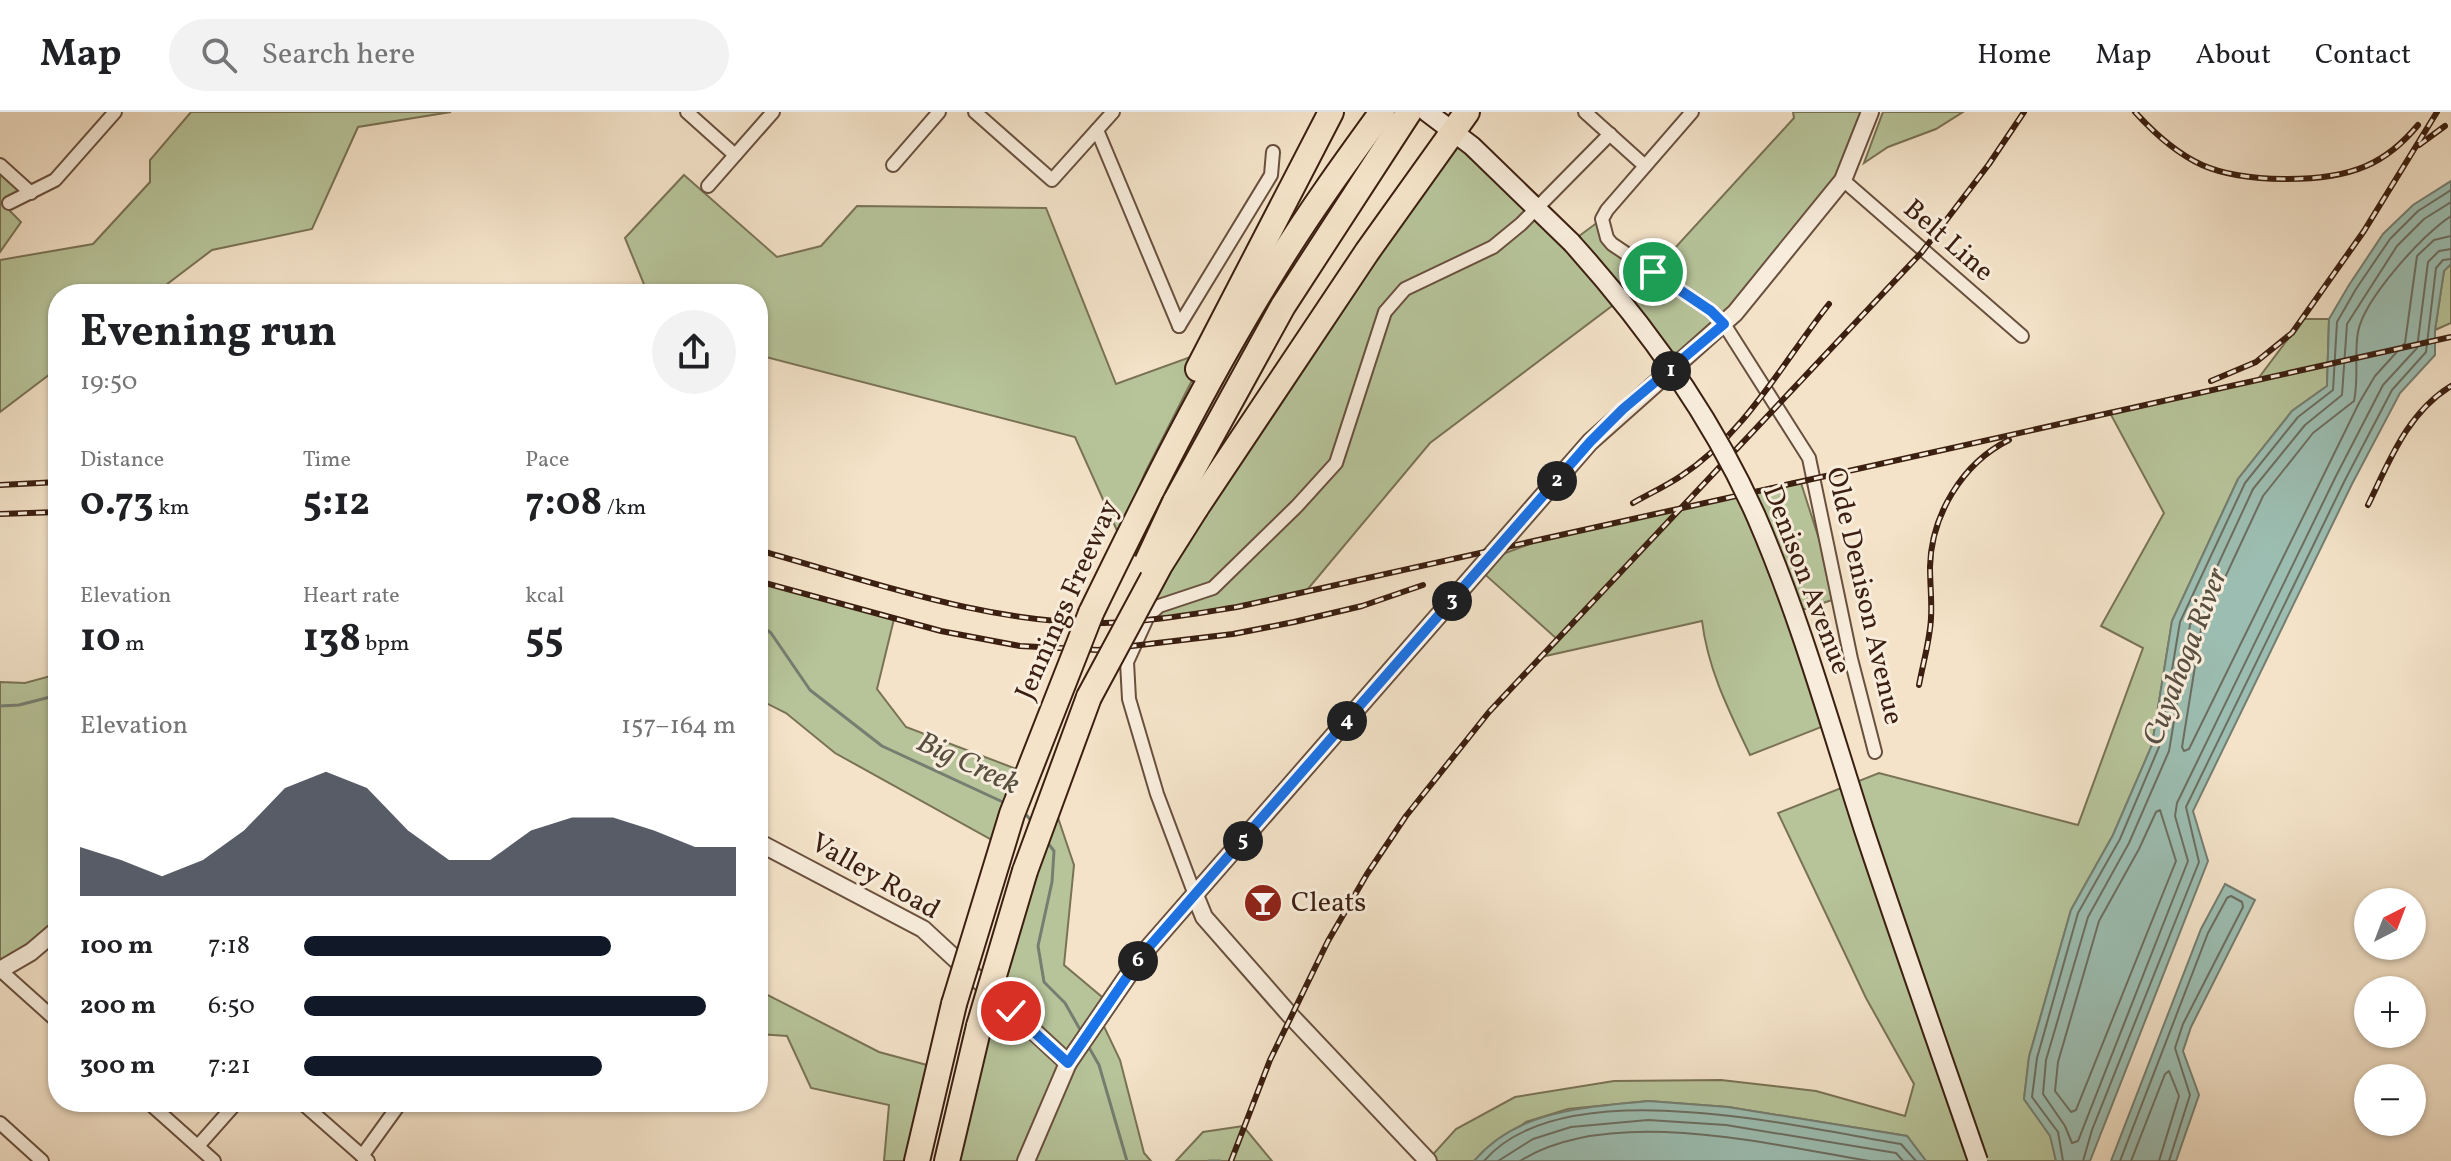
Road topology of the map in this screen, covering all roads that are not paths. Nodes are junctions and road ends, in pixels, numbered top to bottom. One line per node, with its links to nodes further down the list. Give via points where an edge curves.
1 (115, 112): 24 (street, via 55,180)
2 (687, 112): 18 (street)
3 (773, 112): 18 (street)
4 (939, 112): 20 (street)
5 (975, 112): 15 (street, via 1052,180)
6 (1113, 112): 15 (street)
7 (1331, 112): 29 (highway)
8 (1382, 112): 29 (highway, via 1276,266)
9 (1409, 112): 30 (highway, via 1283,306)
10 (1427, 112): 14 (main road, Denison Avenue)
11 (1585, 112): 16 (street)
12 (1692, 112): 21 (street)
13 (1870, 112): 22 (street)
14 (1455, 123): 26 (main road, Denison Avenue); 30 (highway)
15 (1097, 130): 17 (street, via 1179,326 1271,175)
16 (1610, 134): 21 (street); 26 (street)
17 (1273, 152)
18 (735, 155): 23 (street)
19 (0, 165): 24 (street)
20 (893, 165)
21 (1645, 166): 27 (street, Olde Denison Avenue, via 1602,219 1607,238)
22 (1843, 180): 27 (street); 28 (street, Belt Line)
23 (708, 186)
24 (31, 193): 25 (street)
25 (9, 203)
26 (1538, 208): 33 (street, via 1493,247 1405,289 1385,312 1336,463 1213,588 1159,606 1148,616 1125,678 1157,794); 51 (main road, Denison Avenue, bridge, via 1630,310 1670,365 1755,515 1786,590)
27 (1724, 324): 31 (street, Olde Denison Avenue, via 1809,458); 33 (street, via 1590,442)
28 (2022, 336)
29 (1151, 476): 47 (highway, Jennings Freeway, bridge, via 1109,559 1012,814 954,1004)
30 (1186, 505): 48 (highway, Jennings Freeway, bridge, via 1089,697 1017,894)
31 (1875, 752)
32 (768, 847): 37 (street, Valley Road, via 923,929)
33 (1195, 895): 37 (street, via 1142,955); 50 (street, via 1204,917)
34 (48, 938): 35 (street)
35 (0, 970): 36 (street)
36 (48, 1013)
37 (1072, 1056): 49 (street)
38 (159, 1112): 43 (street)
39 (228, 1112): 43 (street)
40 (312, 1112): 44 (street)
41 (395, 1112): 44 (street)
42 (0, 1123): 45 (street)
43 (198, 1146): 46 (street)
44 (365, 1158)
45 (42, 1161)
46 (214, 1161)
47 (917, 1161)
48 (947, 1161)
49 (1026, 1161)
50 (1428, 1161)
51 (1978, 1161)

